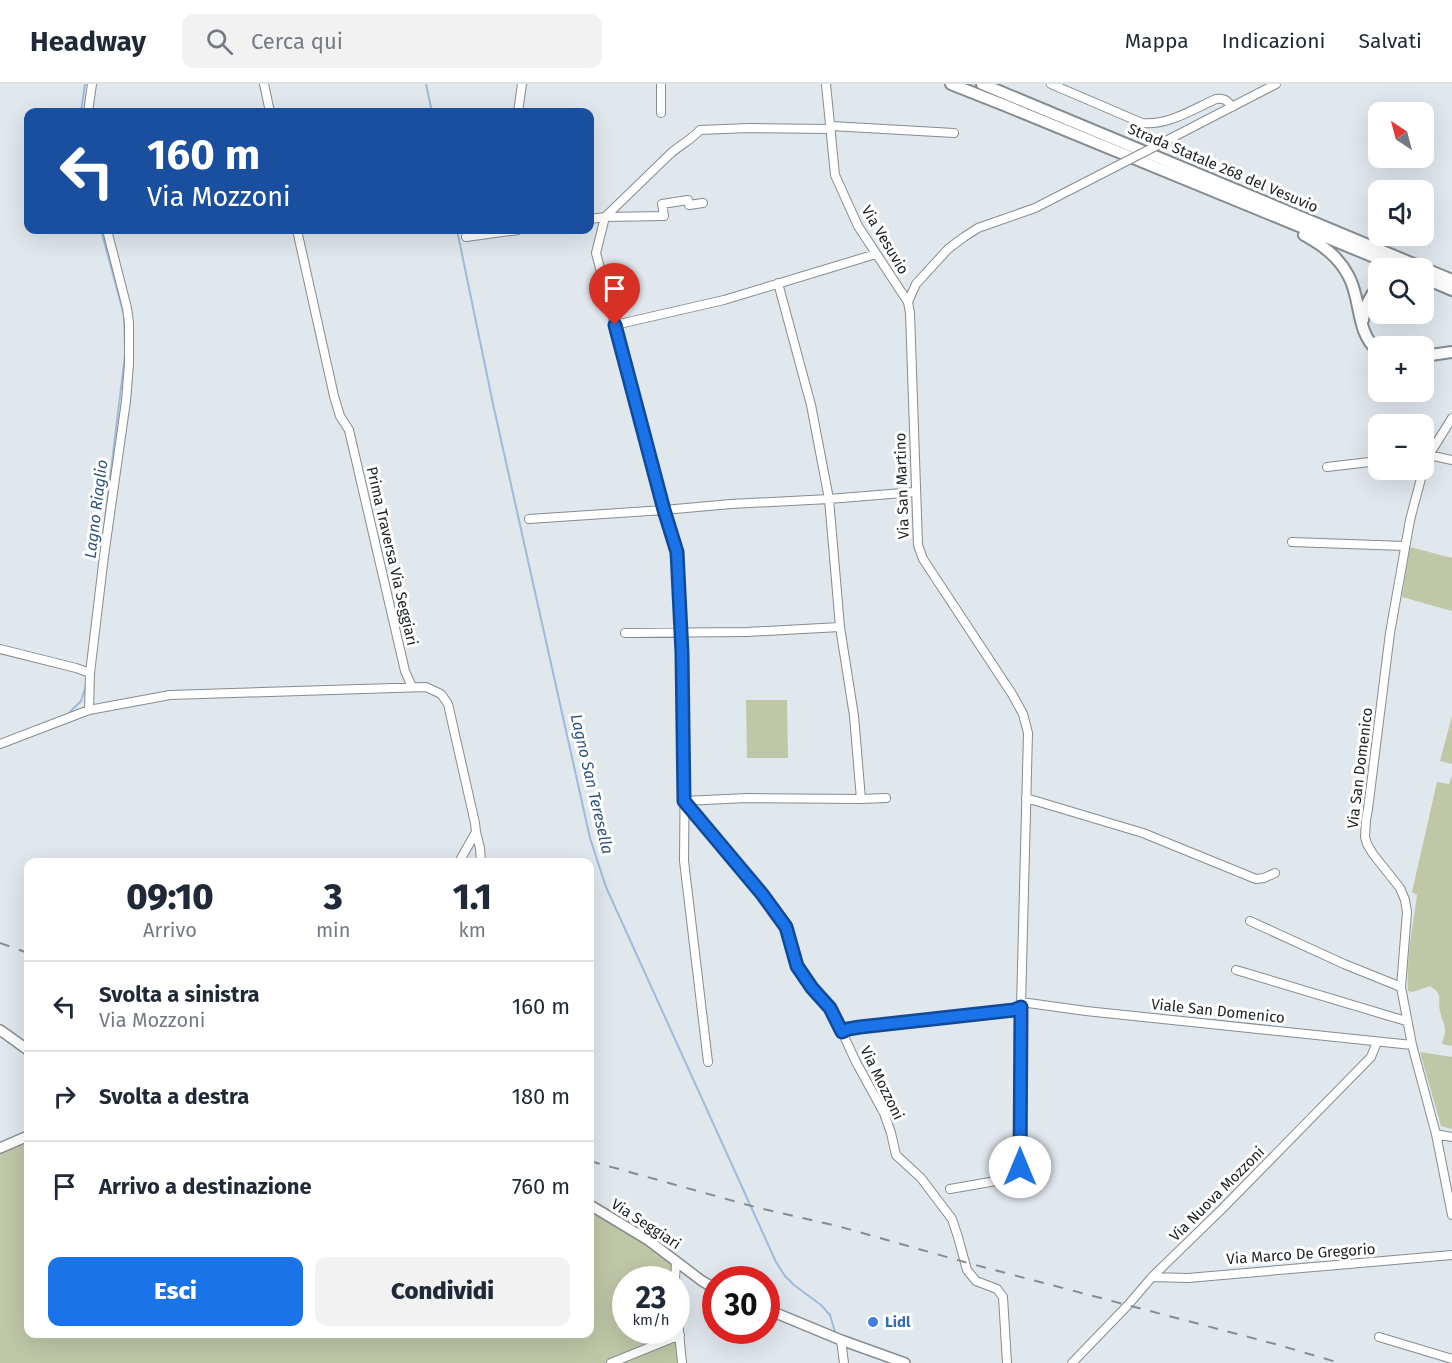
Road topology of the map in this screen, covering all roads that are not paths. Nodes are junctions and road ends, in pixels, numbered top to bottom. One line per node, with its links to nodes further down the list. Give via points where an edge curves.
1 (92, 84): 11 (street)
2 (264, 84): 12 (street)
3 (522, 84): 13 (street)
4 (661, 84): 14 (street)
5 (826, 84): 15 (street, Via Vesuvio)
6 (951, 84): 18 (highway, Strada Statale 268 del Vesuvio)
7 (982, 84): 27 (highway, Strada Statale 268 del Vesuvio)
8 (1051, 84): 10 (street, via 1142,123 1168,120 1216,99 1228,100)
9 (1276, 84): 10 (street)
10 (1232, 107): 33 (street, bridge, via 1035,208 978,228 948,249 916,284)
11 (89, 108)
12 (269, 108)
13 (519, 108)
14 (661, 113)
15 (831, 128): 16 (street); 19 (street, via 700,130); 25 (street, Via Vesuvio, via 835,175 858,226)
16 (954, 133)
17 (703, 203): 19 (street, via 689,205 688,200 662,204 664,216)
18 (1273, 216): 26 (highway, Strada Statale 268 del Vesuvio); 35 (highway, via 1318,242 1340,263 1349,276)
19 (605, 217): 20 (street); 34 (street, via 596,253)
20 (594, 218)
21 (108, 234): 56 (street, via 127,308 129,363)
22 (298, 234): 57 (street, Prima Traversa Via Seggiari, via 334,396 351,437 405,671)
23 (488, 234): 24 (street)
24 (466, 237)
25 (876, 254): 29 (street); 33 (street, Via Vesuvio)
26 (1376, 258)
27 (1452, 280)
28 (1434, 283): 31 (highway)
29 (777, 284): 34 (street); 47 (street, via 811,405)
30 (1434, 287): 31 (highway)
31 (1452, 292)
32 (1368, 301): 35 (highway)
33 (908, 302): 46 (street, Via San Martino)
34 (615, 325): 48 (street)
35 (1362, 326): 36 (highway)
36 (1368, 340)
37 (1449, 351): 38 (highway)
38 (1434, 354)
39 (1452, 418): 40 (street, Via San Domenico)
40 (1434, 444)
41 (1434, 457): 42 (street)
42 (1452, 460)
43 (1368, 462): 44 (street)
44 (1327, 467)
45 (1421, 480): 51 (street, Via San Domenico)
46 (915, 492): 47 (street); 61 (street, Via San Martino, via 918,545 923,559 1023,714 1028,733)
47 (829, 499): 48 (street); 52 (street)
48 (664, 510): 49 (street); 53 (street, via 677,552)
49 (529, 519)
50 (1292, 542): 51 (street)
51 (1404, 546): 70 (street, Via San Domenico, via 1365,837 1405,900)
52 (840, 627): 53 (street); 62 (street, via 854,716)
53 (682, 632): 54 (street); 63 (street)
54 (625, 633)
55 (0, 649): 56 (street)
56 (90, 674): 58 (street)
57 (412, 687): 58 (street, via 170,695); 64 (street, via 433,689 448,704)
58 (89, 710): 59 (street)
59 (0, 744)
60 (886, 798): 62 (street)
61 (1026, 798): 67 (street, via 1143,834 1256,879); 71 (street, Via San Martino)
62 (861, 799): 63 (street)
63 (684, 801): 74 (street, via 786,927 797,966 830,1008); 78 (street, via 684,861)
64 (476, 832): 65 (street); 66 (street)
65 (461, 858)
66 (481, 858)
67 (1275, 873)
68 (1250, 921): 70 (street)
69 (1236, 969): 72 (street)
70 (1401, 987): 72 (street, Via San Domenico)
71 (1021, 1004): 74 (street, Via Mozzoni, via 1014,1010); 75 (street, Viale San Domenico); 85 (street, Via San Martino, via 1018,1177)
72 (1407, 1021): 76 (street, Via San Domenico)
73 (0, 1030): 77 (main road)
74 (842, 1032): 103 (street, Via Mozzoni, via 884,1113 896,1155 921,1178 952,1220 967,1270 976,1281 997,1289 1003,1297)
75 (1377, 1042): 76 (street, Viale San Domenico); 91 (street, Via Nuova Mozzoni, via 1371,1057)
76 (1412, 1045): 80 (street, Via San Domenico)
77 (24, 1047)
78 (708, 1062)
79 (24, 1134): 83 (main road)
80 (1436, 1134): 81 (street); 87 (street, Via San Domenico)
81 (1452, 1137)
82 (24, 1138): 83 (main road)
83 (17, 1141): 84 (main road)
84 (0, 1148)
85 (950, 1189)
86 (594, 1207): 89 (main road, Via Seggiari)
87 (1452, 1215)
88 (1452, 1255): 91 (street, Via Marco De Gregorio, via 1188,1278)
89 (676, 1262): 90 (street); 92 (main road, Via Seggiari)
90 (676, 1266)
91 (1152, 1277): 104 (street, Via Nuova Mozzoni)
92 (702, 1281)
93 (780, 1315): 95 (main road)
94 (1379, 1337): 98 (street)
95 (841, 1340): 101 (street); 102 (main road)
96 (658, 1344): 99 (street)
97 (681, 1344): 100 (street)
98 (1452, 1359)
99 (611, 1363)
100 (682, 1363)
101 (844, 1363)
102 (904, 1363)
103 (1007, 1363)
104 (1072, 1363)

